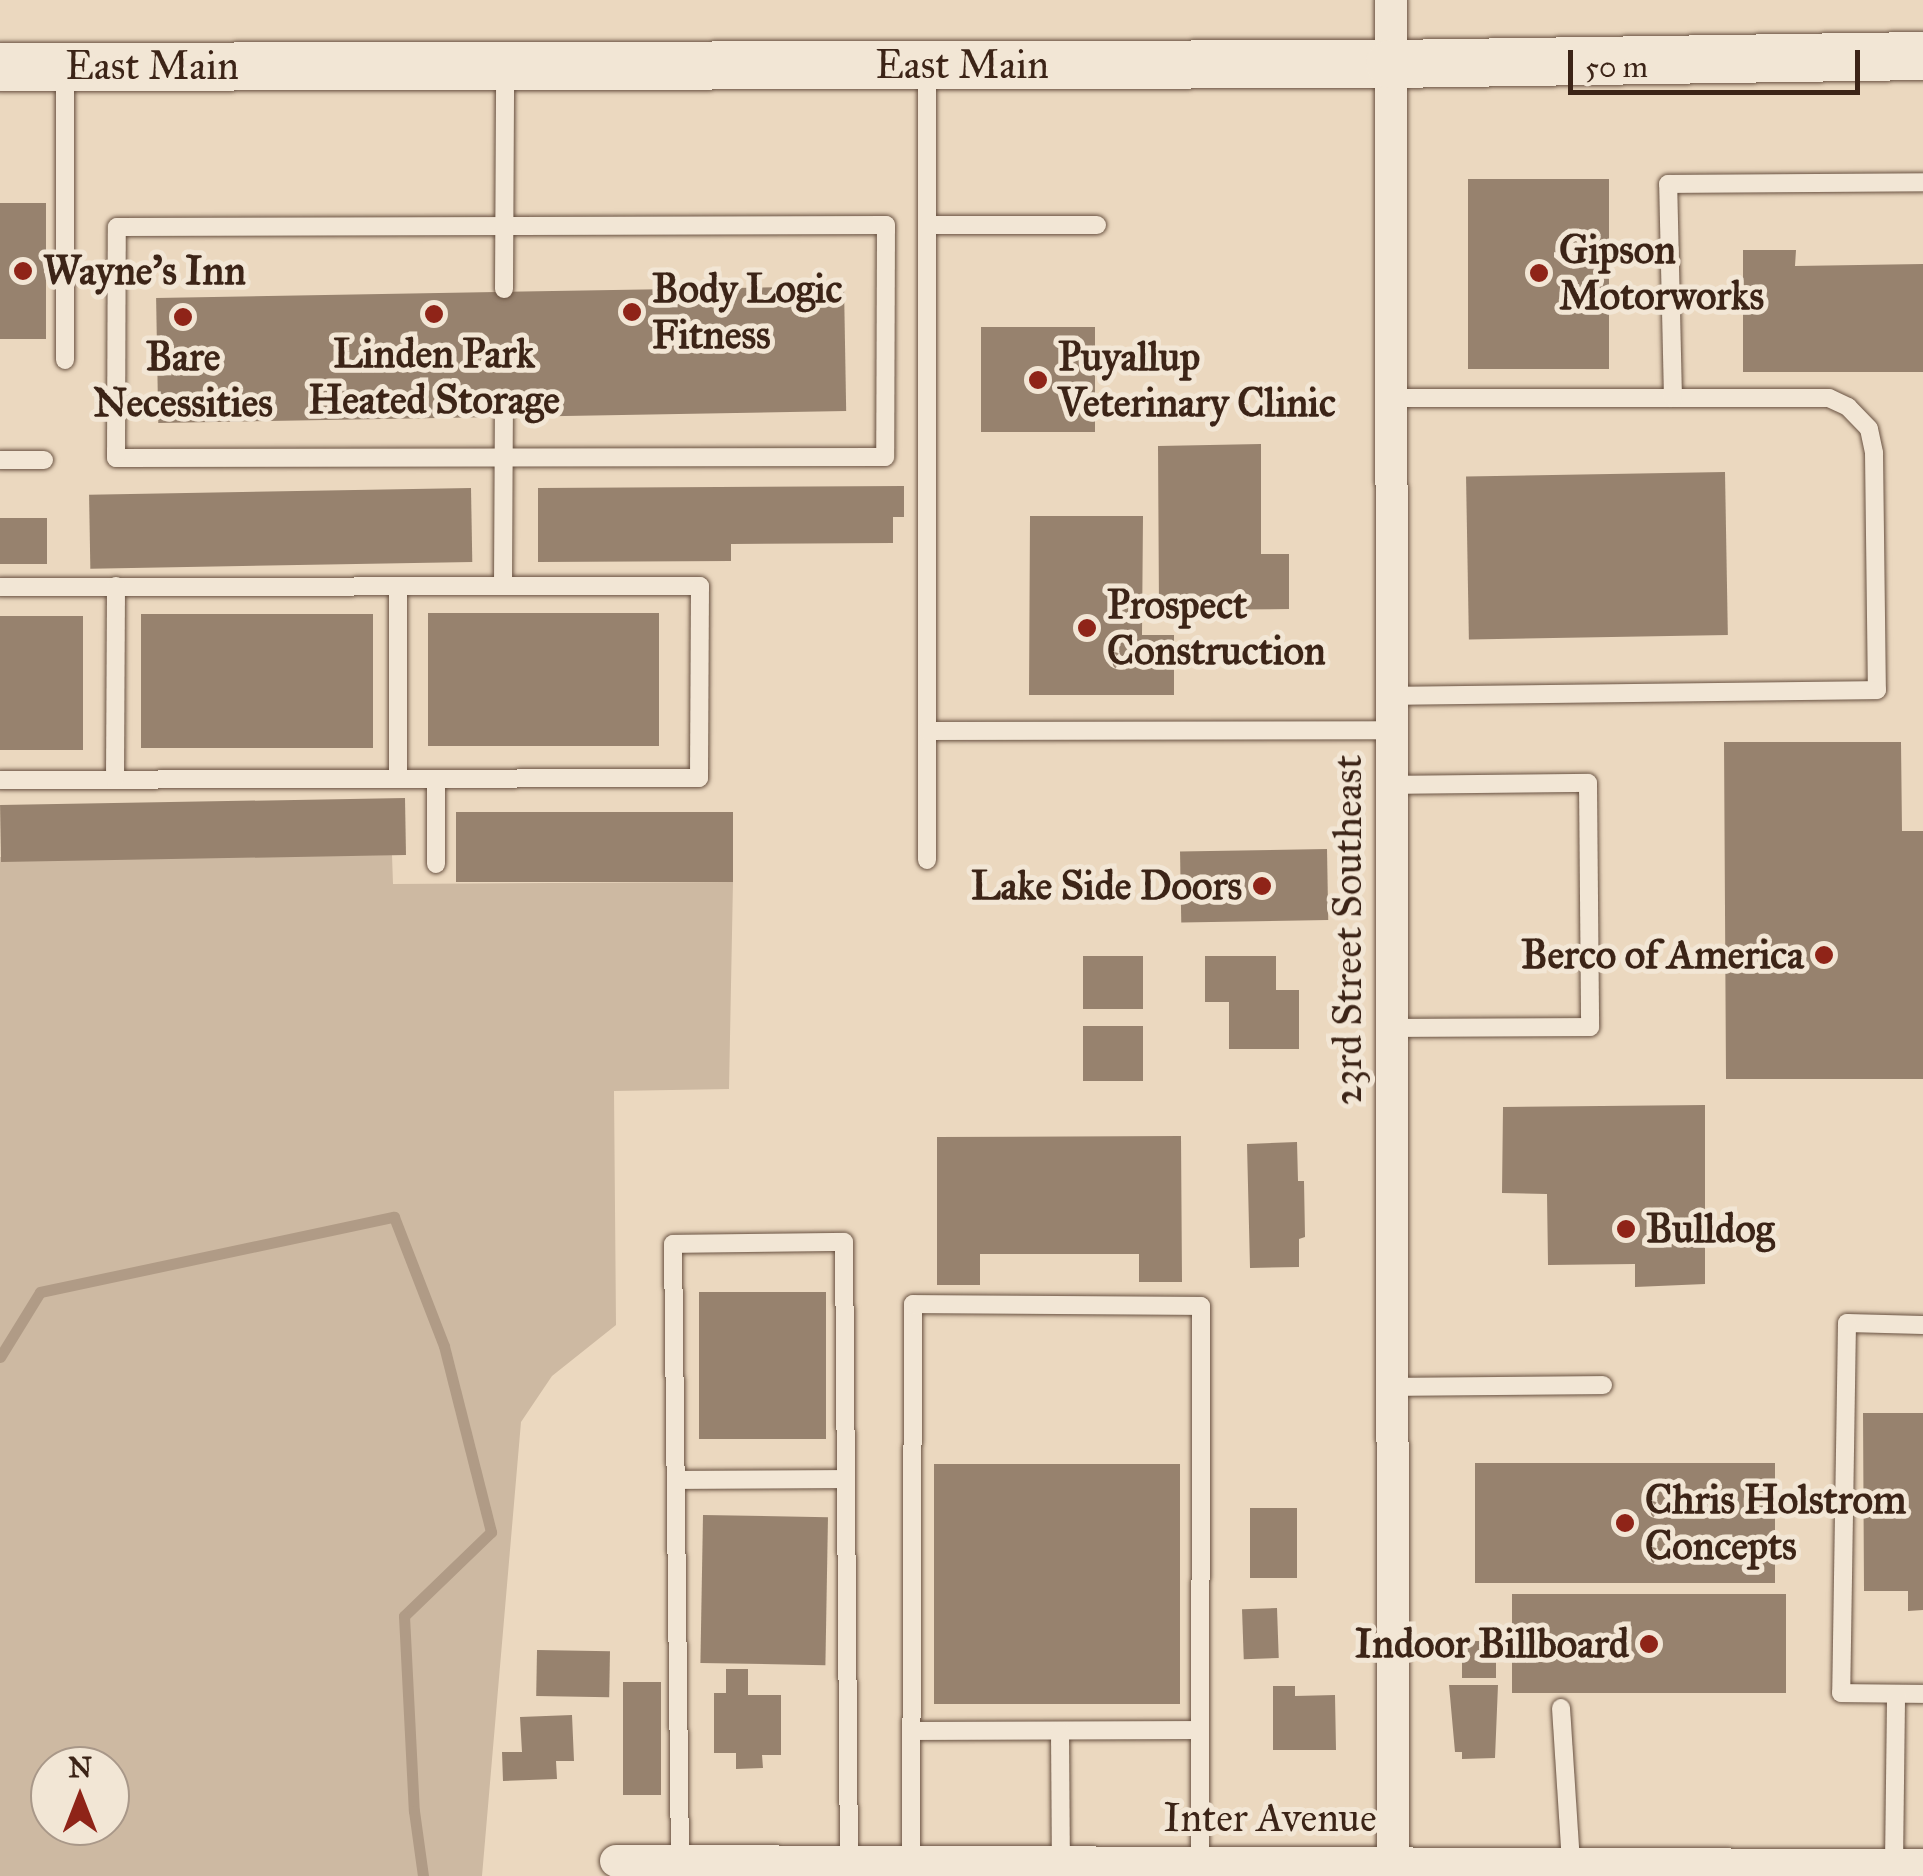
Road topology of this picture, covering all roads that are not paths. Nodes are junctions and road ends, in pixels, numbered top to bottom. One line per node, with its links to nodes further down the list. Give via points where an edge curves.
1 (1390, 0): 4 (street, 23rd Street Southeast)
2 (1923, 56): 4 (main road, East Main)
3 (927, 64): 4 (main road, East Main); 6 (main road, East Main); 9 (lane)
4 (1390, 64): 14 (street, 23rd Street Southeast)
5 (65, 66): 6 (main road, East Main); 7 (main road, East Main); 13 (lane)
6 (505, 66): 11 (lane)
7 (0, 67)
8 (1923, 182): 15 (lane, via 1668,184)
9 (927, 225): 10 (lane); 26 (lane)
10 (1097, 225)
11 (504, 226): 12 (lane); 17 (lane, via 886,225 886,457); 17 (lane, via 117,226 116,458)
12 (504, 290)
13 (65, 360)
14 (1390, 398): 15 (lane); 24 (street, 23rd Street Southeast)
15 (1673, 398): 24 (lane, via 1829,398 1869,430 1877,690)
16 (504, 414): 17 (lane)
17 (504, 457): 23 (lane)
18 (0, 460): 19 (lane)
19 (44, 460)
20 (0, 586): 21 (lane)
21 (116, 586): 22 (lane); 30 (lane)
22 (398, 586): 23 (lane); 27 (lane)
23 (503, 586): 28 (lane, via 700,586 699,778)
24 (1390, 696): 25 (street, 23rd Street Southeast)
25 (1390, 730): 26 (lane); 31 (street, 23rd Street Southeast)
26 (927, 731): 32 (lane)
27 (398, 779): 28 (lane); 30 (lane)
28 (436, 779): 33 (lane)
29 (0, 780): 30 (lane)
30 (116, 780)
31 (1390, 784): 34 (street, 23rd Street Southeast); 34 (lane, via 1588,783 1590,1027)
32 (927, 860)
33 (436, 864)
34 (1391, 1028): 37 (street, 23rd Street Southeast)
35 (1923, 1324): 40 (lane, via 1847,1323 1840,1693)
36 (1602, 1385): 37 (lane)
37 (1392, 1387): 48 (street, 23rd Street Southeast)
38 (846, 1479): 39 (lane); 39 (lane, via 844,1242 824,1242 673,1244); 51 (lane)
39 (676, 1480): 50 (lane)
40 (1896, 1694): 41 (lane); 54 (lane)
41 (1923, 1694)
42 (1561, 1708): 53 (lane)
43 (1200, 1730): 44 (lane); 45 (lane, via 1201,1306 913,1304); 47 (lane)
44 (1060, 1731): 45 (lane); 46 (lane)
45 (912, 1732): 52 (lane)
46 (1061, 1860): 47 (street, Inter Avenue); 52 (street, Inter Avenue)
47 (1200, 1860): 48 (street, Inter Avenue)
48 (1393, 1860): 56 (street, Inter Avenue)
49 (616, 1861): 50 (street, Inter Avenue)
50 (680, 1861): 55 (street, Inter Avenue)
51 (849, 1861): 52 (street, Inter Avenue); 55 (street, Inter Avenue)
52 (911, 1861)
53 (1571, 1862): 56 (street, Inter Avenue); 57 (street, Inter Avenue)
54 (1909, 1864): 57 (street, Inter Avenue)
55 (761, 1868)
56 (1476, 1868)
57 (1737, 1870)

